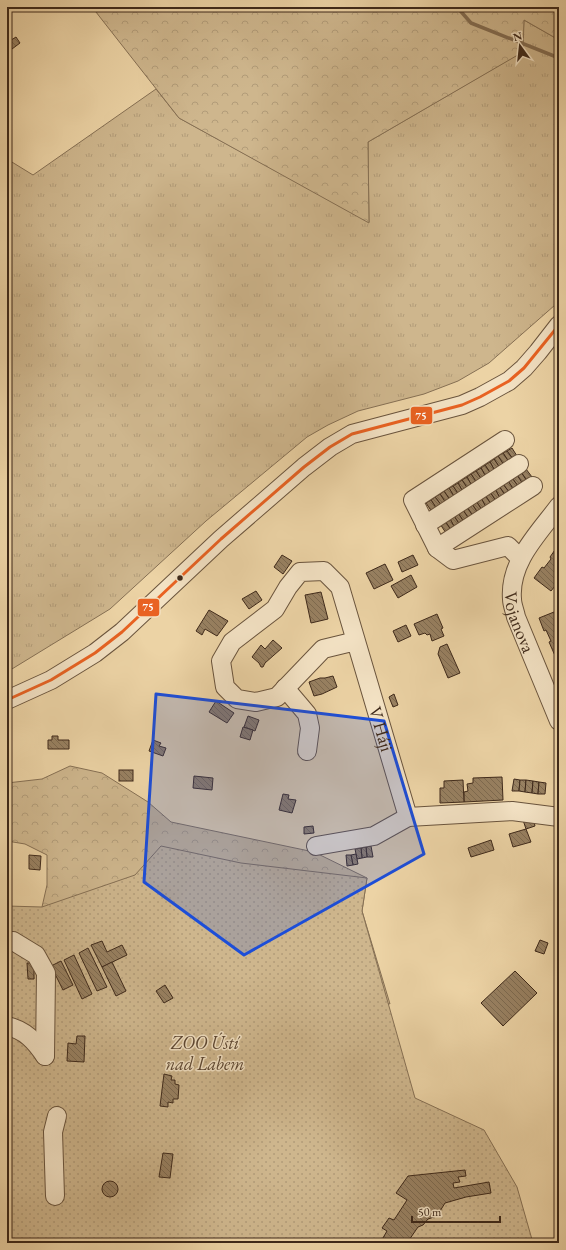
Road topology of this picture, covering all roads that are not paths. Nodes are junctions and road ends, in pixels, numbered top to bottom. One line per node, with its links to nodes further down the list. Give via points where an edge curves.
1 (559, 325): 11 (street, via 524,368 509,381 485,395 462,405 352,434 330,447 221,539 122,632 96,653 51,680)
2 (505, 440): 6 (street, via 413,500)
3 (519, 464): 6 (street)
4 (533, 486): 7 (street)
5 (559, 506): 8 (street, Vojanova)
6 (425, 525): 7 (street)
7 (437, 548): 8 (street, via 453,560 508,546)
8 (520, 558): 12 (street, Vojanova, via 514,575 512,599 516,617)
9 (356, 641): 10 (street, via 323,649); 10 (street, V Háji, via 340,587 324,571 300,572 275,609 232,642 221,661 225,687 237,699 256,702 277,697); 14 (street, V Háji)
10 (285, 688): 13 (street, via 307,714 310,728)
11 (7, 700)
12 (559, 722)
13 (307, 751)
14 (408, 817): 15 (street, via 512,811); 16 (street, via 374,836)
15 (559, 817)
16 (316, 846)
17 (7, 942): 18 (street, via 13,941 36,955 46,973 45,1056 36,1042 25,1033)
18 (7, 1026)
19 (57, 1116): 20 (street, via 53,1132)
20 (55, 1196)

